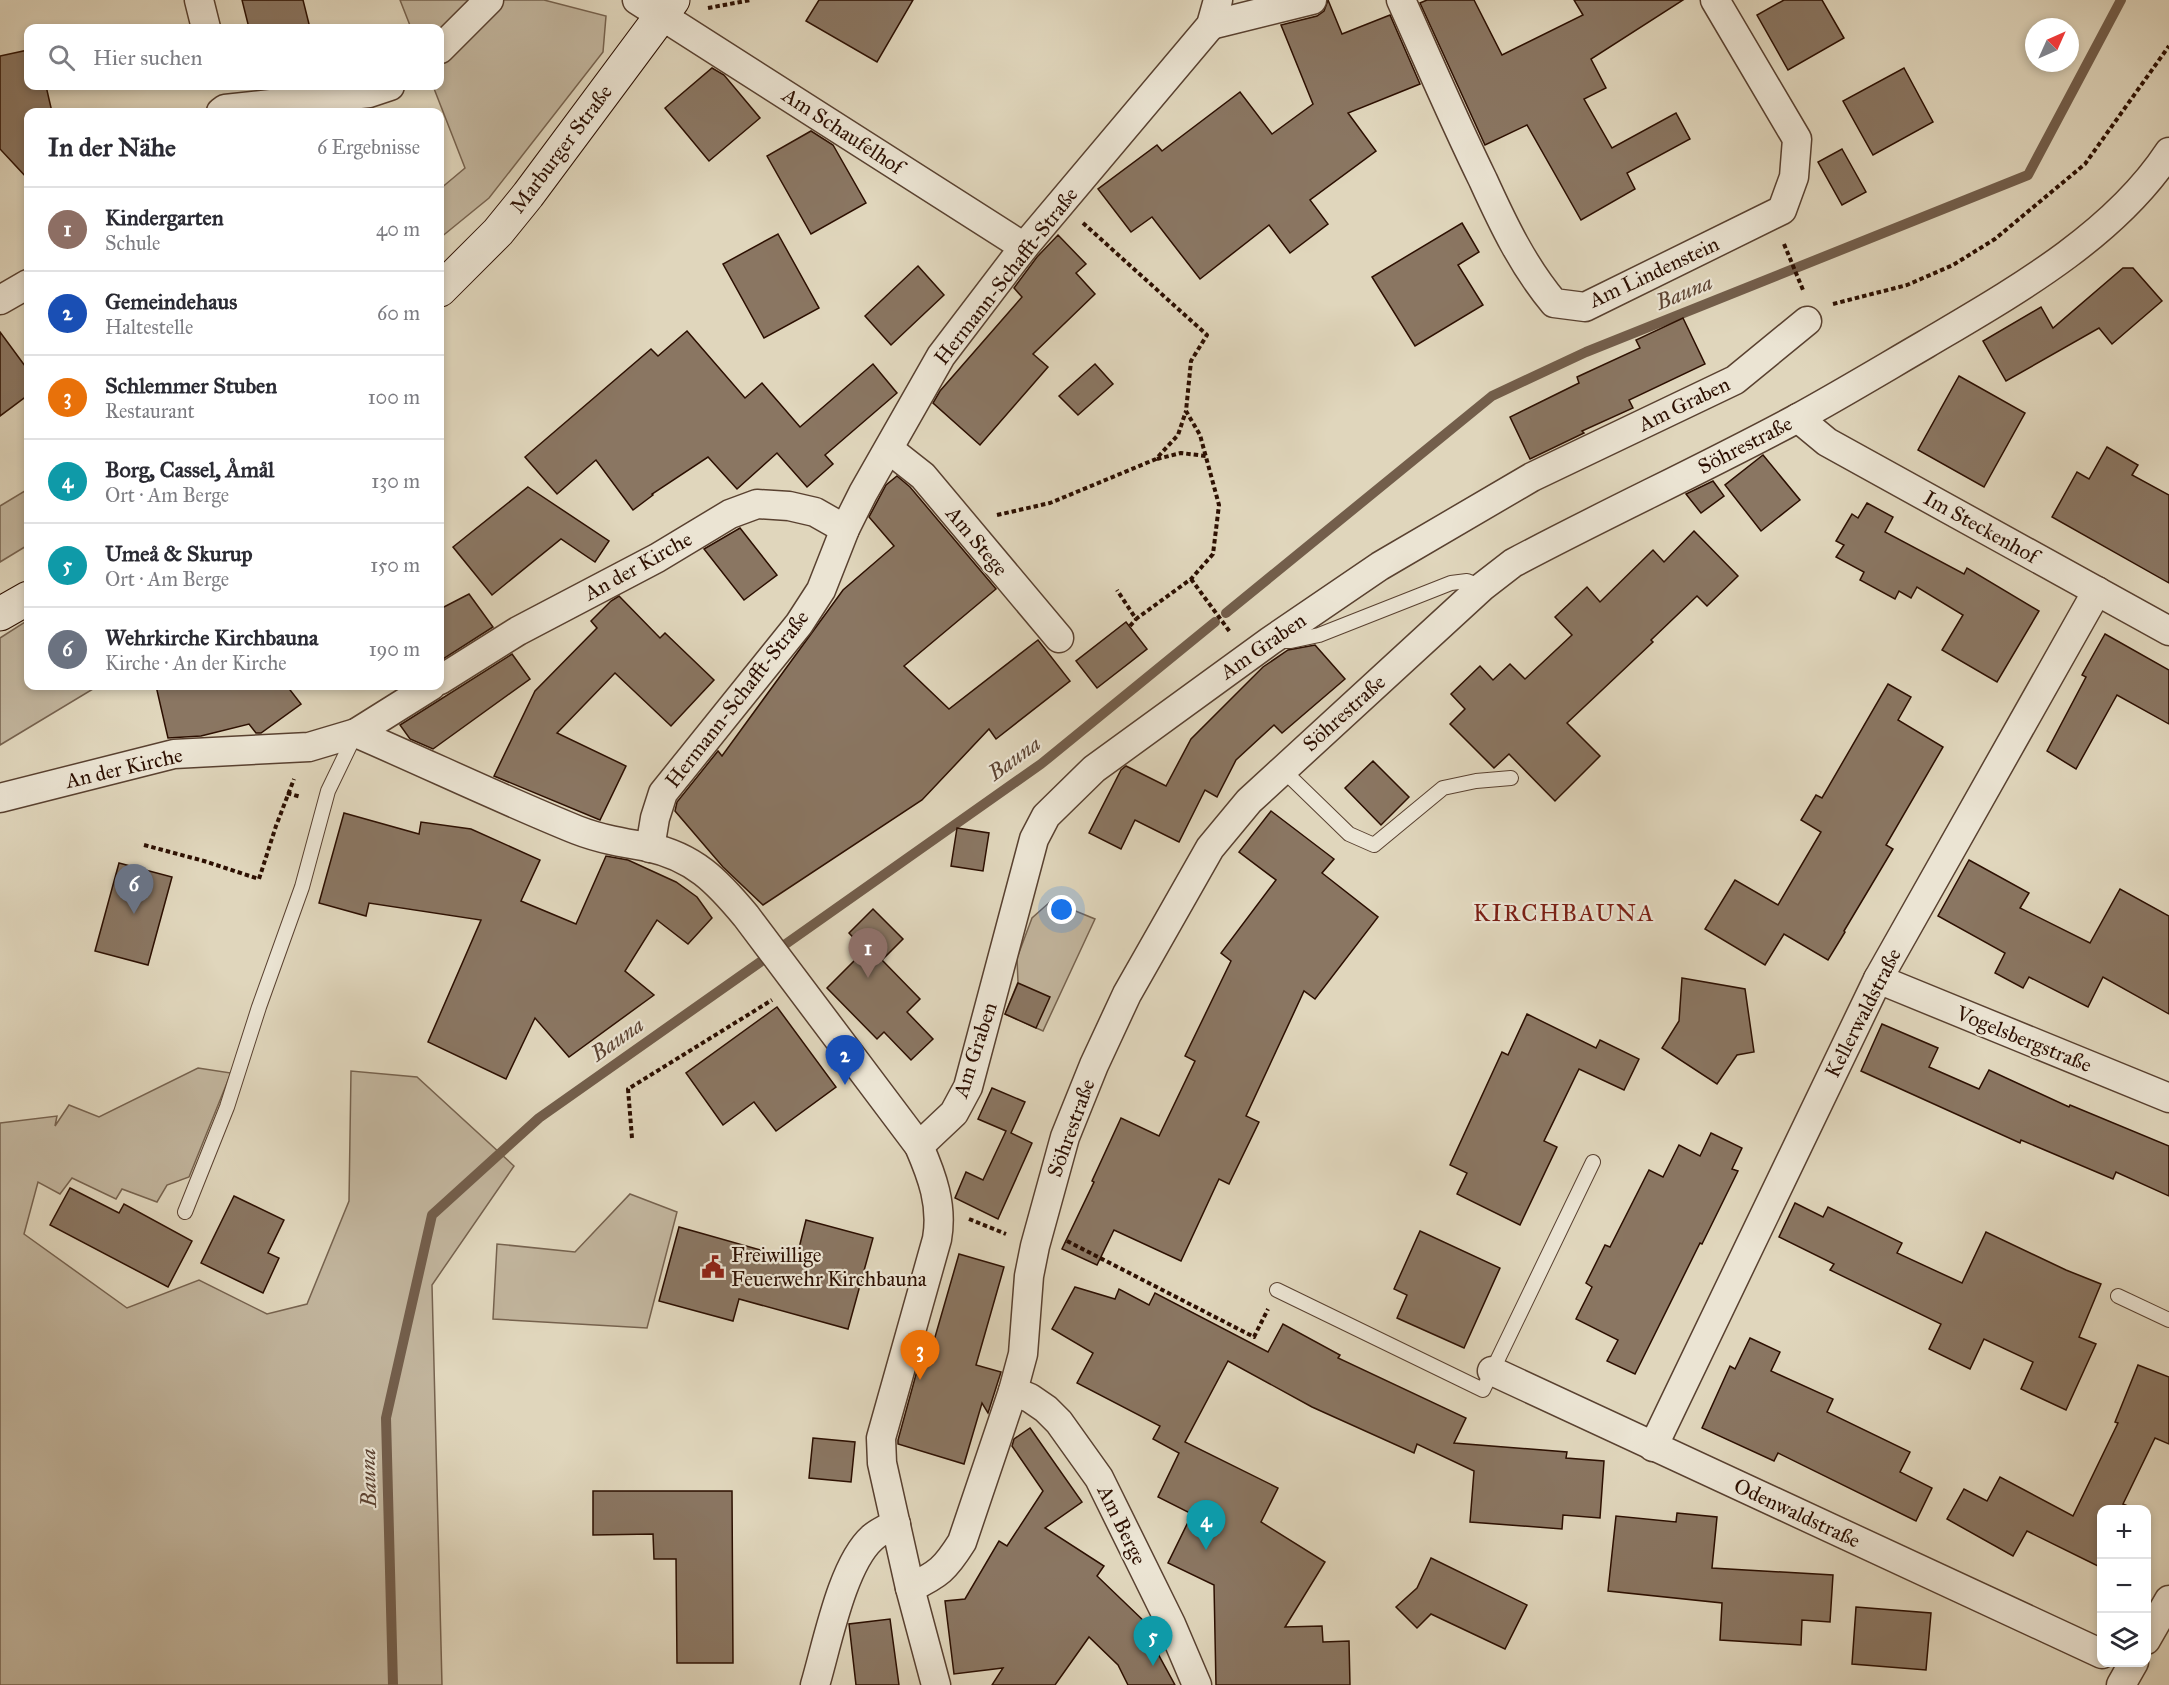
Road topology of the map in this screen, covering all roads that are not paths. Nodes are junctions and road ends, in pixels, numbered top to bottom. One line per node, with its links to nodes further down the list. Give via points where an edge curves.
1 (199, 0): 8 (street)
2 (489, 0): 9 (street)
3 (1312, 0): 7 (street)
4 (1401, 0): 5 (street, Am Lindenstein, via 1465,144 1534,279 1554,303 1585,307 1782,210 1794,177 1797,139)
5 (1715, 0)
6 (658, 5): 13 (street, Am Schaufelhof); 15 (street, Marburger Straße, via 528,195 498,232)
7 (1214, 13): 13 (street, Hermann-Schafft-Straße)
8 (205, 24)
9 (444, 45)
10 (378, 90): 11 (street)
11 (222, 102)
12 (2169, 152): 18 (street, Söhrestraße, via 2153,177 2107,222 2050,266 1994,304)
13 (1024, 247): 19 (street, Hermann-Schafft-Straße, via 941,356)
14 (24, 286): 16 (street)
15 (444, 286)
16 (0, 300)
17 (1807, 321): 27 (street, Am Graben, via 1735,380 1532,477 1380,566)
18 (1798, 418): 21 (street, Söhrestraße, via 1514,563); 22 (street, Im Steckenhof, via 1827,442)
19 (890, 450): 20 (street, Hermann-Schafft-Straße); 26 (street, Am Stege, via 923,476)
20 (845, 529): 28 (street, An der Kirche, via 815,512 757,504 730,514 657,558 518,631); 34 (street, Hermann-Schafft-Straße, via 821,590 799,624 663,793)
21 (1482, 587): 27 (lane, via 1467,581 1451,583 1319,635 1291,641); 31 (street, Söhrestraße)
22 (2097, 591): 25 (street, Im Steckenhof); 35 (street, Kellerwaldstraße)
23 (24, 600): 24 (street)
24 (0, 614)
25 (2169, 631)
26 (1059, 638)
27 (1270, 640): 37 (street, Am Graben, via 1094,769 1046,816 1034,839 968,1087 954,1113)
28 (444, 677)
29 (425, 690): 30 (street, An der Kirche)
30 (356, 733): 33 (street, An der Kirche, via 309,747 174,754); 34 (street, via 579,831); 39 (lane, via 328,791 303,886 227,1107)
31 (1282, 769): 32 (lane, via 1349,834 1374,845 1443,788); 44 (street, Söhrestraße, via 1210,848 1127,994 1094,1065 1065,1137 1035,1246 1023,1354)
32 (1511, 778)
33 (0, 798)
34 (650, 848): 37 (street, via 682,859 718,882 746,916 788,990)
35 (1878, 979): 36 (street, Vogelsbergstraße); 45 (street, Kellerwaldstraße)
36 (2169, 1098)
37 (919, 1146): 46 (street, via 934,1183 940,1224 881,1438 882,1463)
38 (1593, 1162): 43 (lane)
39 (185, 1212)
40 (1277, 1290): 43 (lane, via 1483,1390)
41 (2118, 1296): 42 (lane)
42 (2169, 1320)
43 (1492, 1371): 45 (street, Odenwaldstraße)
44 (1013, 1391): 47 (street, Söhrestraße, via 962,1542 934,1577); 53 (street, Am Berge, via 1030,1398 1059,1422 1100,1478)
45 (1653, 1447): 50 (street, Odenwaldstraße)
46 (896, 1524): 47 (street); 51 (street, via 873,1537 849,1571)
47 (910, 1588): 52 (street)
48 (2169, 1600): 49 (street)
49 (2151, 1631)
50 (2097, 1652)
51 (815, 1685)
52 (936, 1685)
53 (1197, 1685)

